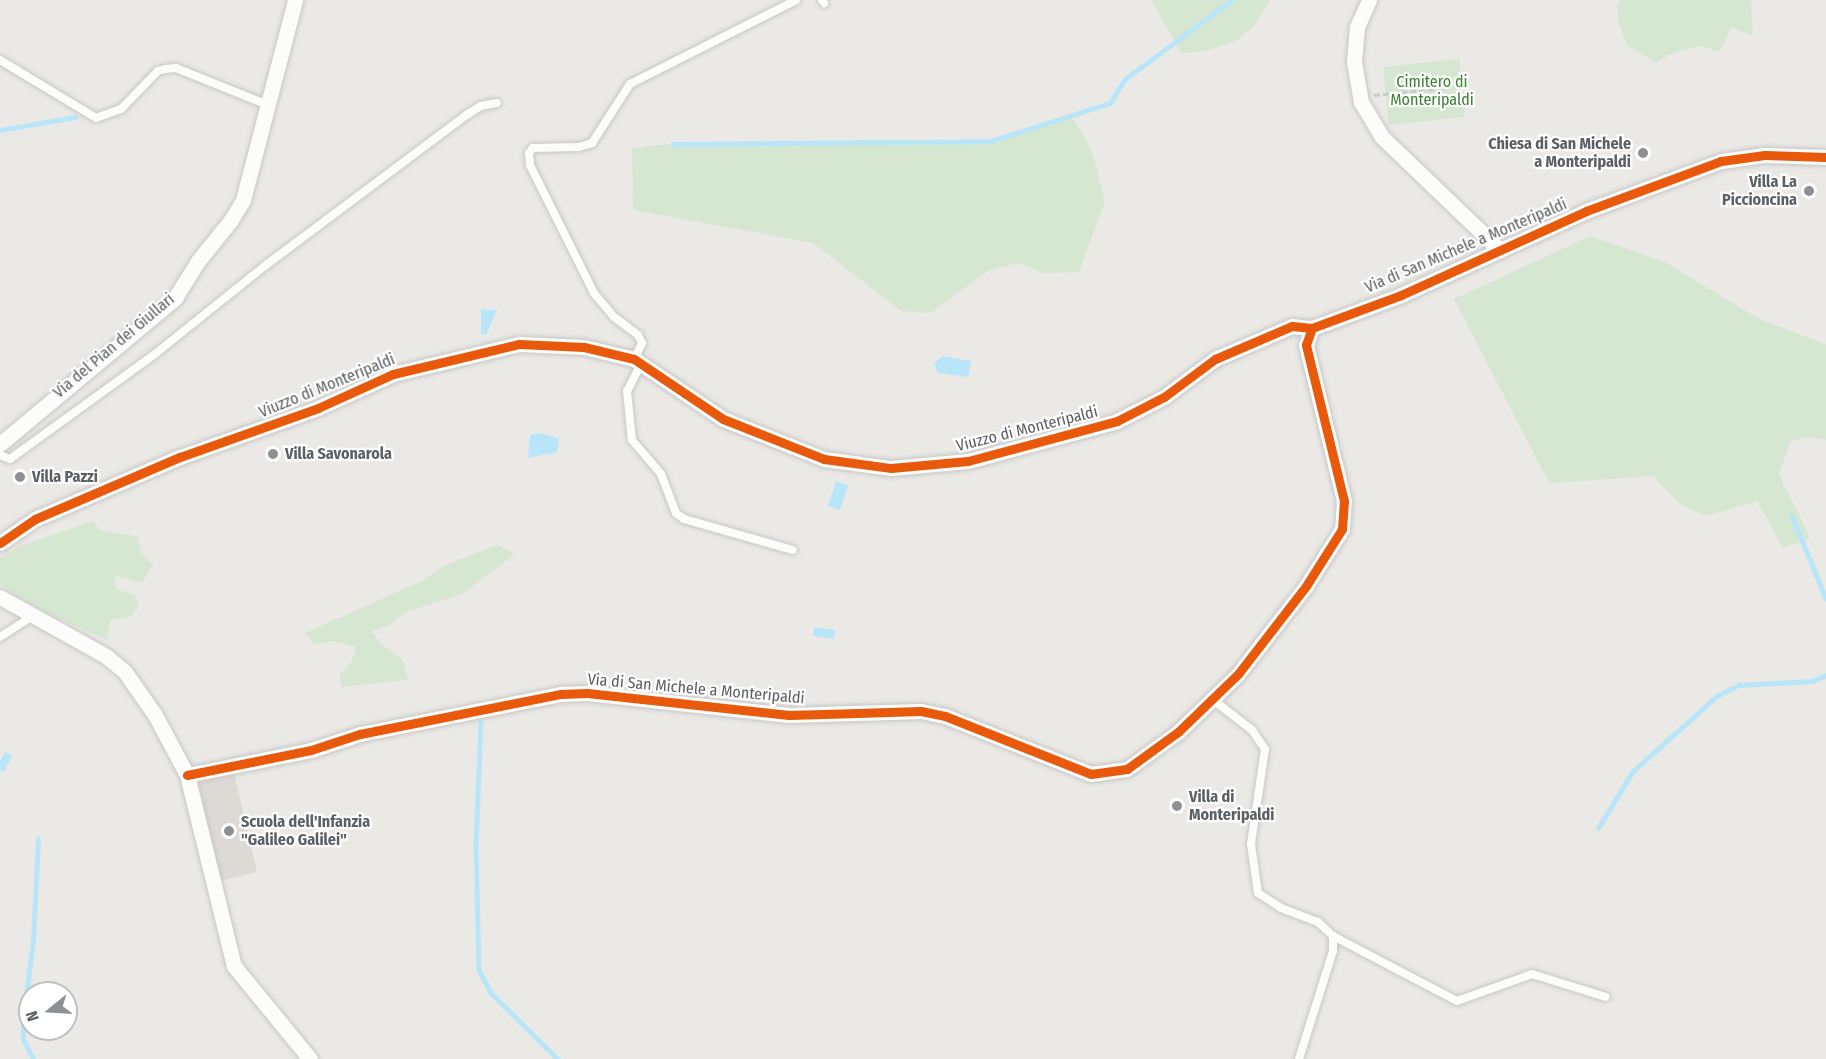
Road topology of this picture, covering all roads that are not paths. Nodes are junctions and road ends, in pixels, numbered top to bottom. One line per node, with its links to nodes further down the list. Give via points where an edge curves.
1 (295, 0): 6 (street, Via del Pian dei Giullari)
2 (796, 0): 10 (lane, via 630,84 592,143 533,148 529,153 530,165 594,293 614,317 638,335 642,343)
3 (1369, 0): 8 (street, Via di San Michele a Monteripaldi, via 1358,27 1354,62 1360,97 1382,137)
4 (0, 60): 6 (lane, via 96,118 121,109 158,71 176,68)
5 (497, 103): 12 (lane, via 468,114 10,459)
6 (268, 105): 11 (street, Via del Pian dei Giullari, via 243,200 174,298)
7 (1826, 157): 8 (street, Via di San Michele a Monteripaldi, via 1765,155 1721,161 1586,211)
8 (1500, 250): 9 (street, Via di San Michele a Monteripaldi, via 1401,295)
9 (1312, 328): 10 (street, Viuzzo di Monteripaldi, via 1292,326 1215,359 1164,397 1117,421 968,461 891,468 824,459 723,419); 18 (street, Via di San Michele a Monteripaldi, via 1306,345 1344,501 1342,529 1238,674)
10 (637, 362): 13 (street, Viuzzo di Monteripaldi, via 584,347 519,344 393,374 318,408 180,457 35,519); 14 (lane, via 627,391 632,440 661,474 676,513 684,519)
11 (0, 444)
12 (0, 455)
13 (0, 543)
14 (794, 550)
15 (0, 597): 16 (street)
16 (34, 615): 17 (lane); 19 (street, via 125,672 155,715)
17 (0, 636)
18 (1212, 699): 19 (street, Via di San Michele a Monteripaldi, via 1178,732 1127,769 1107,774 1091,774 945,716 921,711 789,715 587,693 561,694 360,734 310,750); 20 (lane, via 1252,730 1265,749 1251,844 1258,893 1281,908 1318,922)
19 (187, 775): 22 (street, via 234,966)
20 (1333, 936): 21 (lane, via 1457,1001 1532,974); 23 (lane, via 1333,951)
21 (1606, 997)
22 (310, 1059)
23 (1299, 1059)

